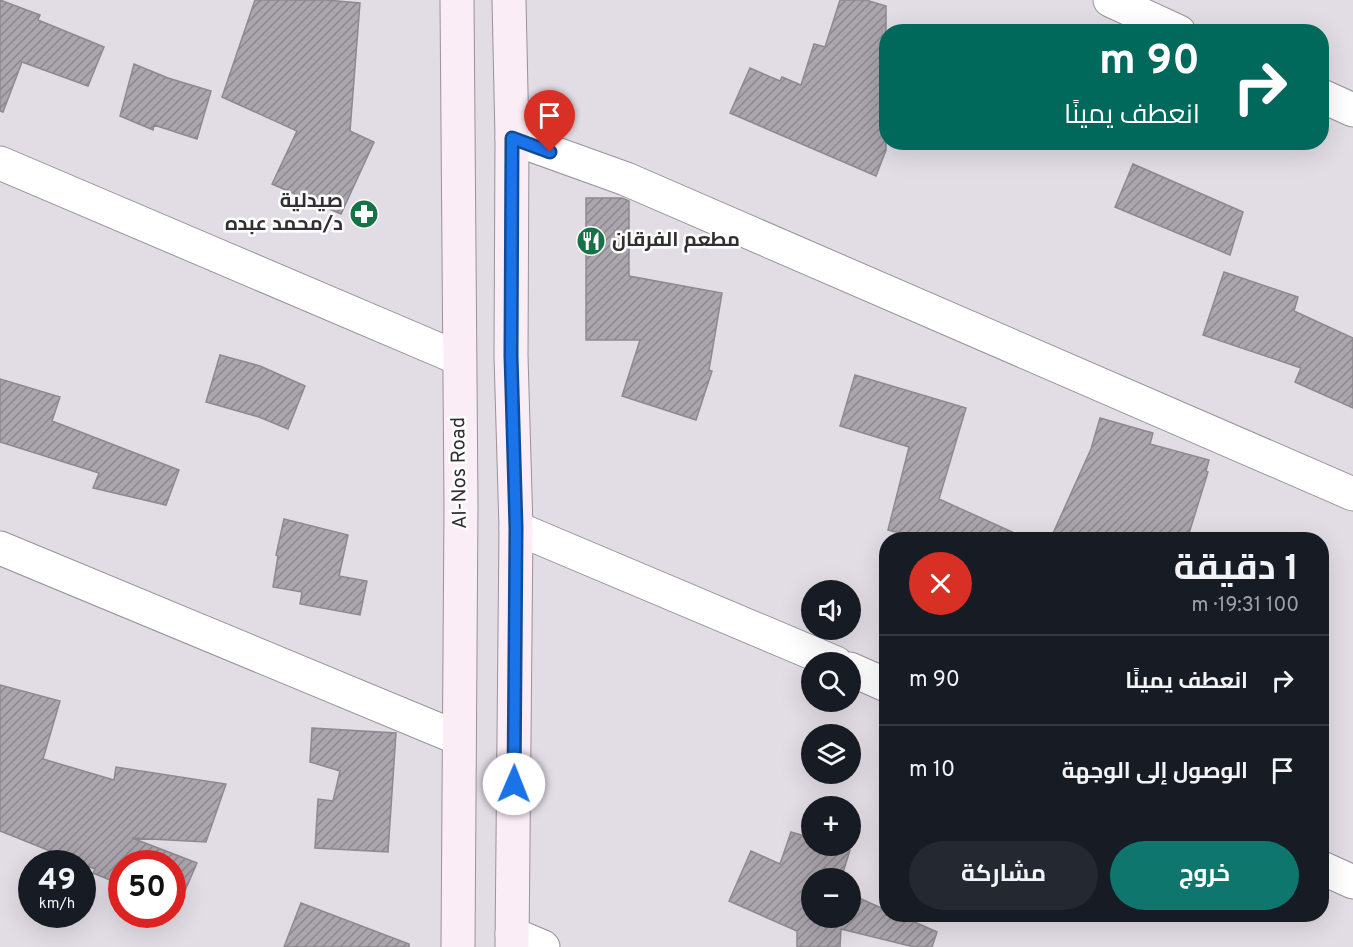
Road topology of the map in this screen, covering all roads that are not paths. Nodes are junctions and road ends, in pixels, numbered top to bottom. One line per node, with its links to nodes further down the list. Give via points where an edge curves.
1 (457, 0): 9 (main road, Al-Nos Road)
2 (509, 0): 7 (main road)
3 (1110, 0): 4 (street)
4 (1162, 24)
5 (1329, 99): 6 (street)
6 (1353, 110)
7 (512, 138): 10 (street, via 626,179); 11 (main road, via 511,356)
8 (0, 163): 9 (street)
9 (458, 358): 16 (main road, Al-Nos Road)
10 (1353, 494)
11 (516, 528): 13 (street); 19 (main road)
12 (0, 548): 16 (street)
13 (810, 652)
14 (861, 674): 15 (street)
15 (879, 681)
16 (458, 738): 20 (main road, Al-Nos Road)
17 (1329, 871): 18 (street)
18 (1353, 882)
19 (512, 941): 21 (street)
20 (458, 947)
21 (543, 947)

